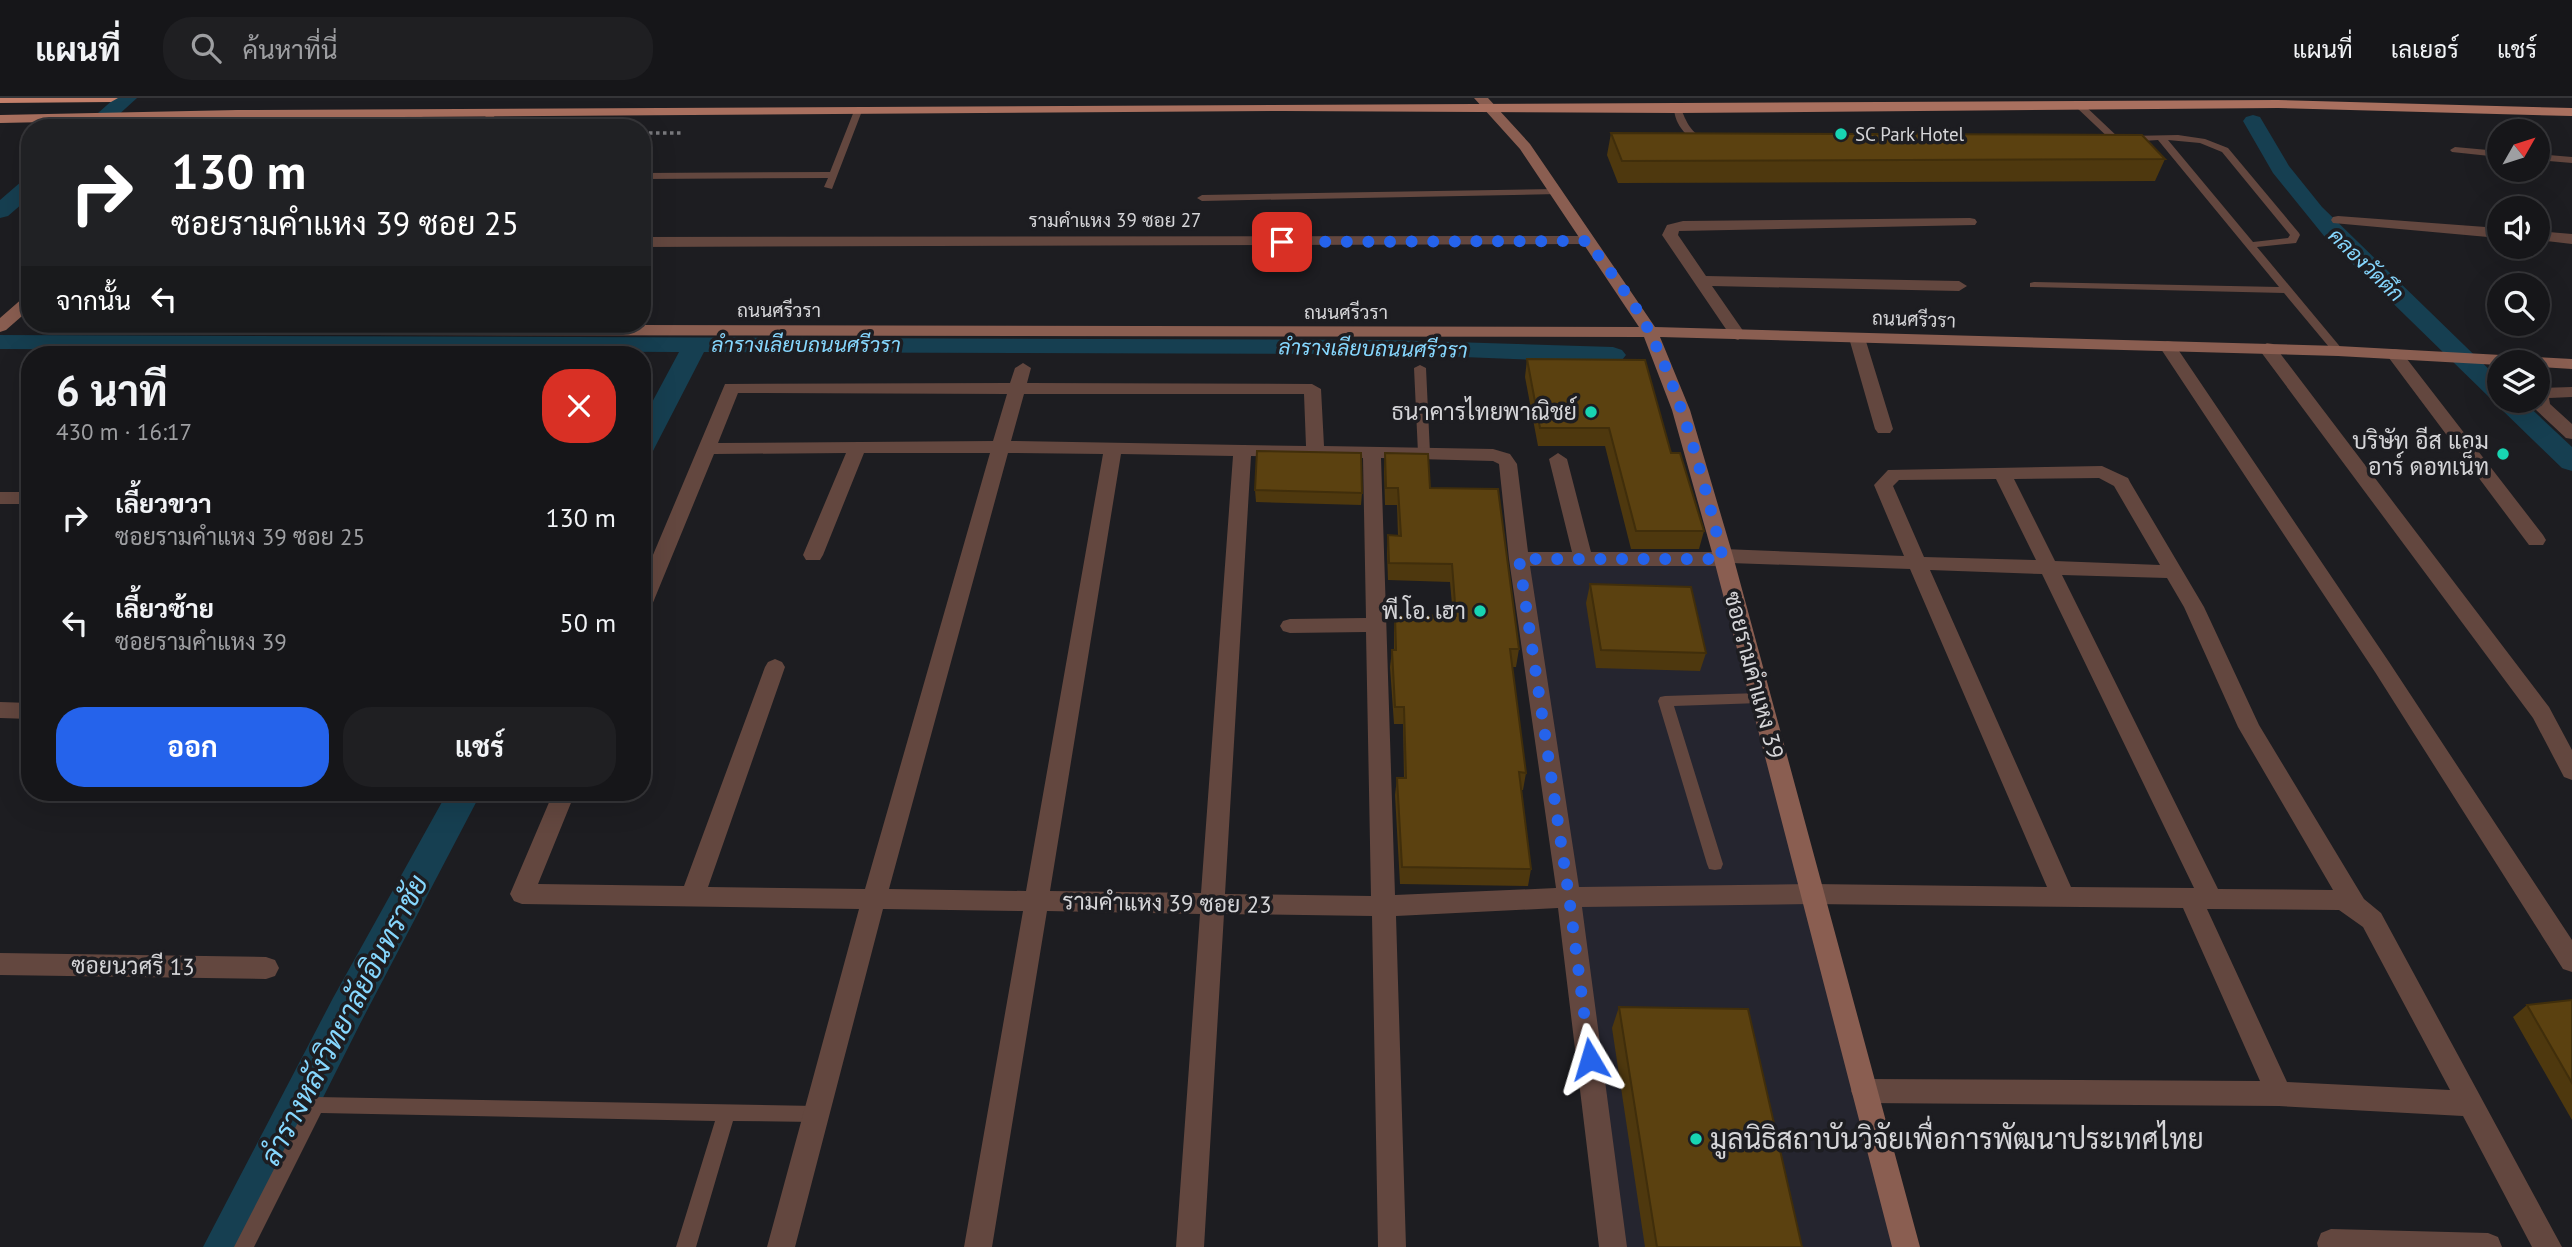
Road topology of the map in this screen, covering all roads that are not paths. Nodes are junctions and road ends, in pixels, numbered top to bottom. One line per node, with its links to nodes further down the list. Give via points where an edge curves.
1 (111, 98): 4 (highway)
2 (1317, 98): 7 (main road)
3 (1618, 98): 8 (main road)
4 (0, 99)
5 (1486, 103): 7 (main road); 8 (main road); 31 (street, ซอยรามคำแหง 39, via 1525,147)
6 (2079, 105): 8 (main road); 10 (main road, via 2392,105); 22 (lane)
7 (1284, 107): 9 (main road)
8 (1672, 109): 23 (lane, via 1686,132)
9 (858, 111): 11 (main road); 28 (lane)
10 (2572, 112)
11 (493, 113): 13 (main road); 19 (lane)
12 (238, 114): 14 (main road); 15 (street); 16 (main road)
13 (423, 114): 17 (main road); 18 (lane)
14 (0, 119)
15 (233, 119)
16 (261, 119)
17 (314, 119)
18 (412, 119)
19 (488, 119)
20 (2161, 138): 22 (lane); 40 (lane); 40 (lane, via 2194,138 2225,149 2295,235 2282,244)
21 (2102, 140): 22 (lane)
22 (2116, 140)
23 (1712, 143)
24 (2455, 150): 25 (lane)
25 (2487, 153)
26 (2550, 158): 27 (lane)
27 (2572, 160)
28 (834, 175): 29 (lane); 30 (lane)
29 (651, 176)
30 (829, 187)
31 (1555, 192): 32 (lane); 38 (street, ซอยรามคำแหง 39)
32 (1202, 198)
33 (2339, 220): 35 (street)
34 (1970, 222): 41 (street, via 1672,228 1670,235)
35 (2487, 232)
36 (2550, 237): 37 (street)
37 (2572, 239)
38 (1588, 241): 39 (street, รามคำแหง 39 ซอย 27); 49 (street, ซอยรามคำแหง 39)
39 (651, 242)
40 (2252, 245): 44 (lane)
41 (1701, 281): 43 (street); 50 (street)
42 (2034, 285): 44 (lane)
43 (1959, 286)
44 (2289, 290): 54 (lane)
45 (21, 307): 47 (street)
46 (21, 322): 47 (street)
47 (2, 323)
48 (651, 328): 49 (street, ถนนศรีวรา)
49 (1650, 332): 50 (street, ถนนศรีวรา); 77 (street, ซอยรามคำแหง 39, via 1681,410)
50 (1738, 335): 51 (street, ถนนศรีวรา)
51 (1857, 338): 52 (street, ถนนศรีวรา); 61 (street)
52 (2167, 346): 53 (street, ถนนศรีวรา); 103 (street)
53 (2267, 348): 54 (street, ถนนศรีวรา); 90 (street, via 2541,713)
54 (2338, 351): 55 (street, ถนนศรีวรา)
55 (2394, 354): 56 (street, ถนนศรีวรา); 75 (street)
56 (2572, 364)
57 (1023, 368): 59 (street)
58 (1419, 369): 70 (lane)
59 (1019, 389): 64 (street); 65 (street, via 731,388); 68 (street, via 1312,389)
60 (2572, 393): 62 (street, via 2540,393 2541,405)
61 (1884, 429)
62 (2572, 434)
63 (858, 446): 64 (street); 65 (street); 76 (street)
64 (1002, 448): 66 (street); 98 (street)
65 (707, 449): 83 (street)
66 (1114, 449): 67 (street); 99 (street)
67 (1242, 450): 68 (street); 100 (street)
68 (1315, 451): 69 (street)
69 (1372, 452): 70 (street); 84 (street)
70 (1424, 453): 78 (street, via 1504,458)
71 (1558, 459): 79 (street)
72 (2002, 472): 80 (street, via 1894,474 1883,485); 81 (street); 82 (street, via 2102,472 2121,482)
73 (0, 498): 74 (street)
74 (21, 498)
75 (2536, 540)
76 (813, 555)
77 (1723, 557): 79 (street); 80 (street); 87 (street, ซอยรามคำแหง 39)
78 (1519, 559): 79 (street); 95 (street)
79 (1583, 559)
80 (1918, 562): 81 (street); 96 (street)
81 (2047, 567): 82 (street); 97 (street)
82 (2174, 572): 102 (street, via 2249,727)
83 (651, 583)
84 (1376, 625): 85 (street); 101 (street)
85 (1290, 626)
86 (775, 667): 94 (street)
87 (1760, 698): 92 (lane, via 1665,701); 93 (street, ซอยรามคำแหง 39)
88 (0, 710): 89 (street)
89 (21, 711)
90 (2572, 771)
91 (561, 801): 94 (street, รามคำแหง 39 ซอย 23, via 522,894)
92 (1715, 864)
93 (1811, 894): 95 (street, รามคำแหง 39 ซอย 23); 96 (street, รามคำแหง 39 ซอย 23); 106 (street, ซอยรามคำแหง 39)
94 (692, 897): 98 (street, รามคำแหง 39 ซอย 23)
95 (1569, 897): 101 (street, รามคำแหง 39 ซอย 23); 118 (street)
96 (2063, 897): 97 (street, รามคำแหง 39 ซอย 23)
97 (2201, 898): 102 (street, รามคำแหง 39 ซอย 23, via 2341,900); 107 (street)
98 (874, 899): 99 (street, รามคำแหง 39 ซอย 23); 110 (street)
99 (1037, 901): 100 (street, รามคำแหง 39 ซอย 23); 115 (street)
100 (1212, 903): 101 (street, รามคำแหง 39 ซอย 23); 116 (street)
101 (1383, 906): 117 (street)
102 (2355, 906): 108 (street, via 2372,920)
103 (2572, 961)
104 (0, 964): 105 (street, ซอยนวศรี 13)
105 (265, 968)
106 (1864, 1091): 107 (street); 119 (street, ซอยรามคำแหง 39)
107 (2279, 1094): 108 (street)
108 (2470, 1104): 121 (street)
109 (726, 1112): 110 (lane); 112 (lane, via 316,1105); 113 (lane)
110 (816, 1114): 114 (street)
111 (2331, 1243): 120 (street)
112 (244, 1247)
113 (686, 1247)
114 (781, 1247)
115 (978, 1247)
116 (1190, 1247)
117 (1392, 1247)
118 (1613, 1247)
119 (1906, 1247)
120 (2488, 1247)
121 (2548, 1247)

